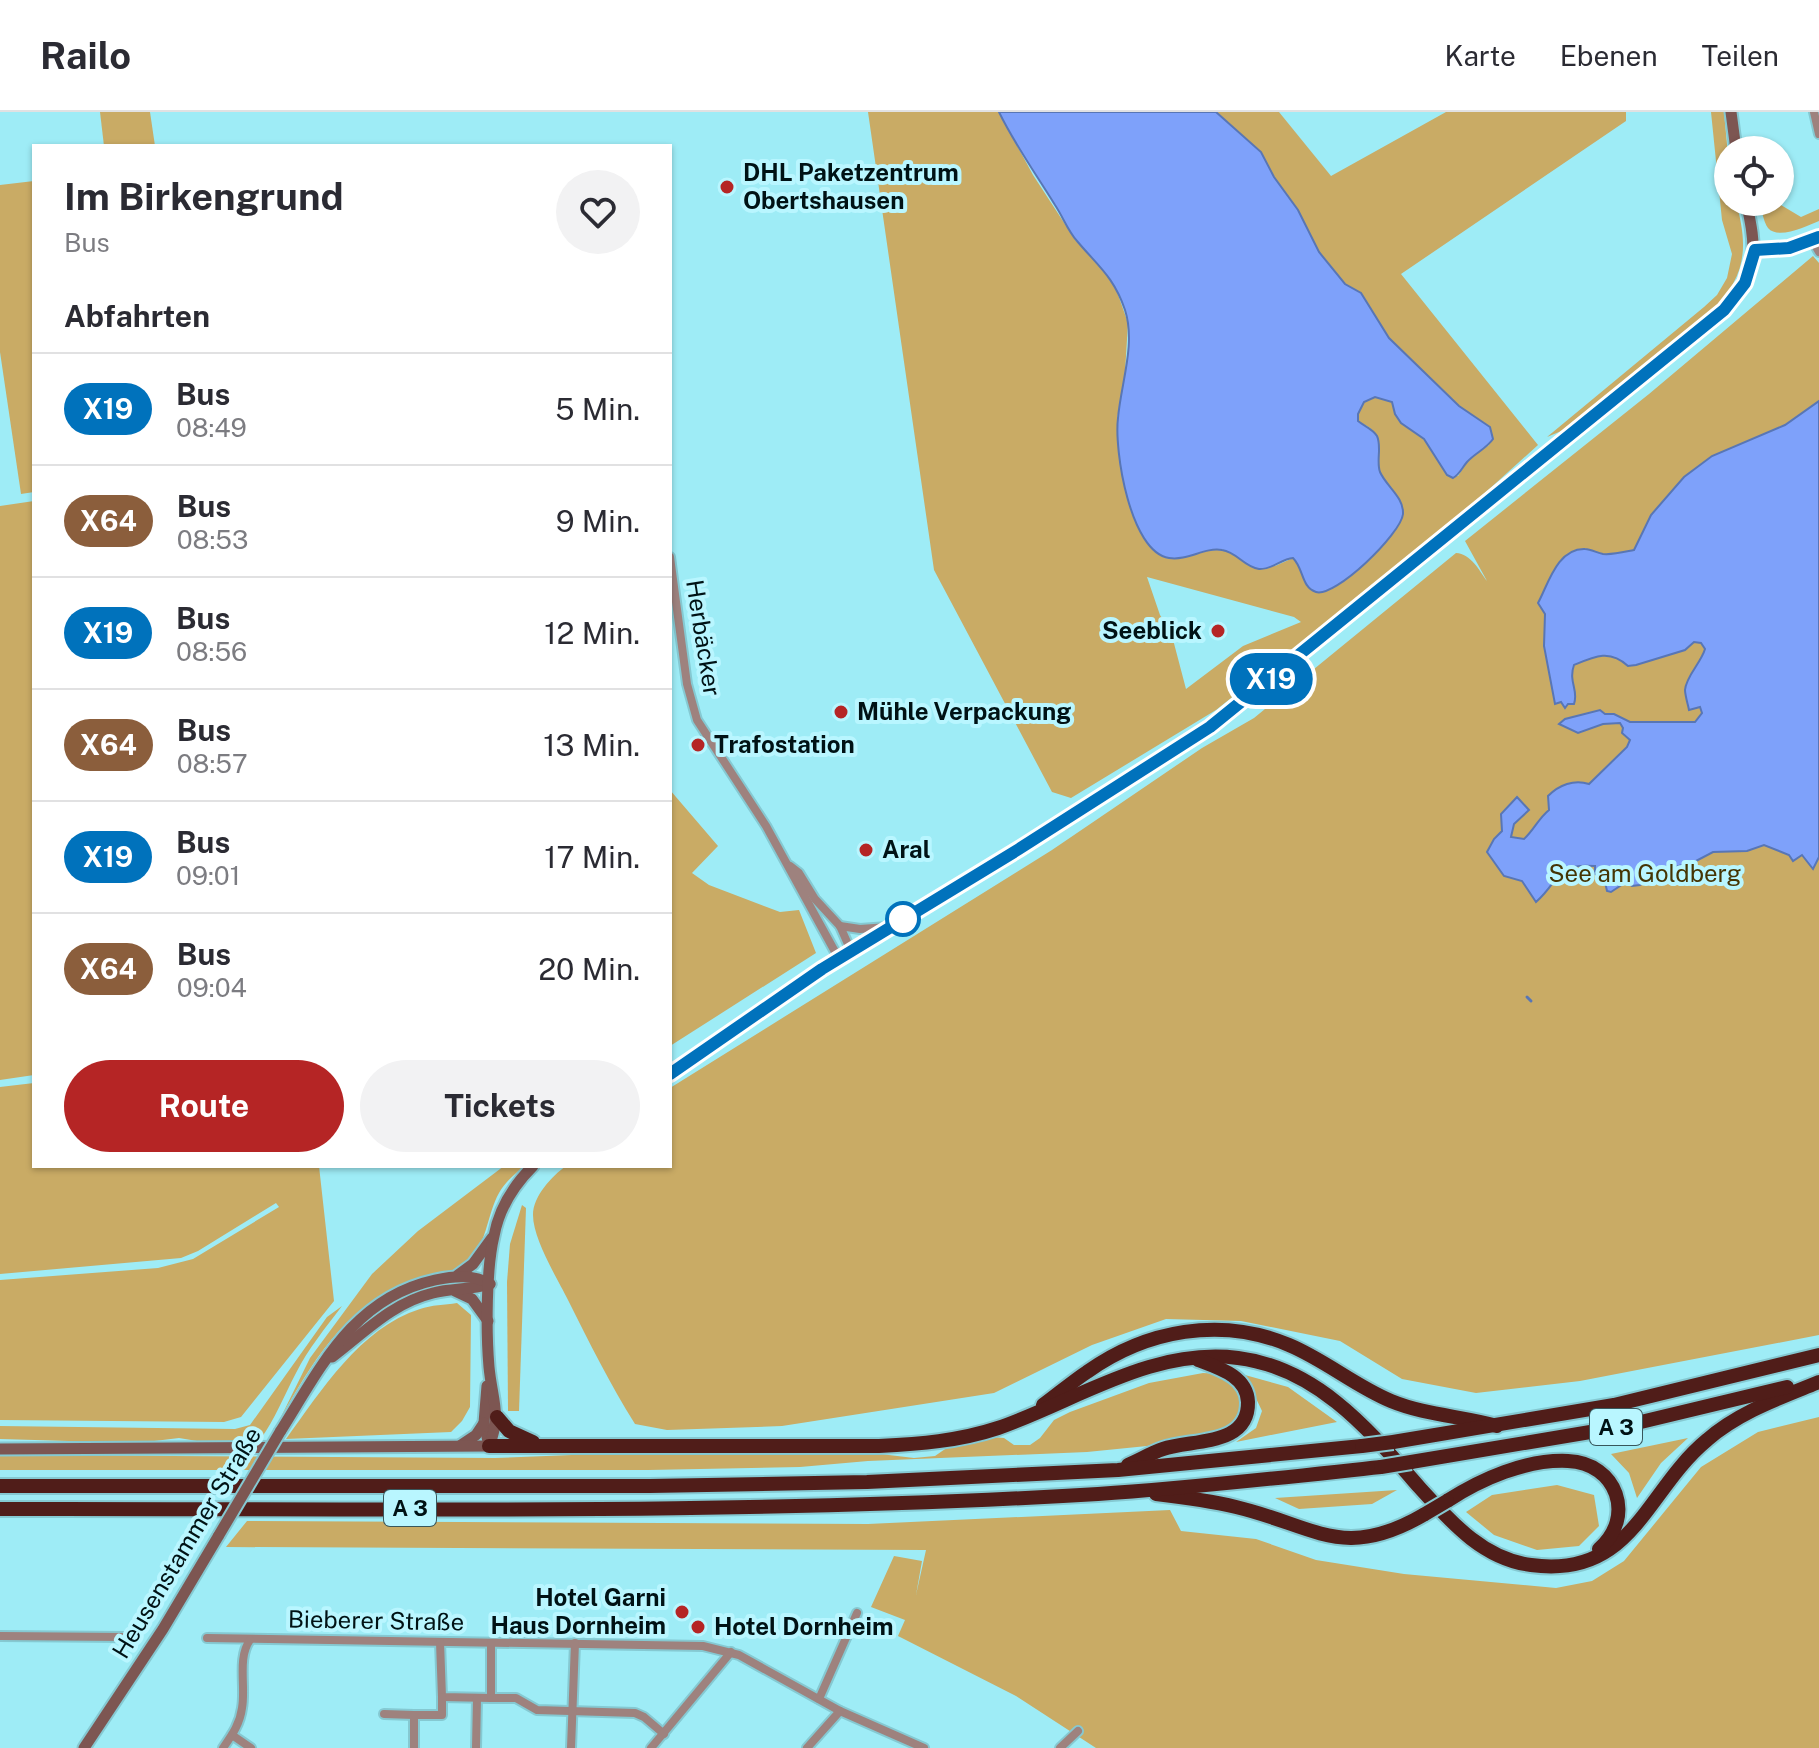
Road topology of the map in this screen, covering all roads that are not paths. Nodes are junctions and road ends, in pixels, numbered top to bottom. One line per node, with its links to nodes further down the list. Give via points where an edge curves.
1 (1731, 112): 4 (main road)
2 (1814, 112): 3 (street)
3 (1819, 134)
4 (1734, 136)
5 (1749, 216): 7 (main road)
6 (1816, 238): 7 (main road, via 1789,248); 8 (street)
7 (1755, 250): 12 (main road, via 1745,283 1724,310 1210,727)
8 (1819, 252)
9 (672, 572): 10 (street, Herbäcker, via 697,720)
10 (789, 866): 11 (street); 14 (street)
11 (840, 926): 12 (street); 13 (street)
12 (889, 927): 13 (main road)
13 (851, 951): 14 (main road)
14 (839, 959): 15 (main road)
15 (672, 1073)
16 (531, 1168): 17 (main road, via 508,1199)
17 (494, 1235): 18 (main road, via 473,1264); 19 (main road)
18 (449, 1277): 19 (main road, Heusenstammer Straße, via 481,1278); 24 (main road, Heusenstammer Straße, via 391,1297 347,1330)
19 (490, 1284): 20 (main road, Heusenstammer Straße); 21 (main road)
20 (446, 1290): 21 (main road, via 468,1295); 24 (main road, Heusenstammer Straße, via 399,1306)
21 (488, 1322): 27 (main road)
22 (1819, 1355): 28 (highway, A 3, via 1614,1405)
23 (1190, 1357): 26 (highway, via 1148,1367); 33 (highway, via 1241,1383 1248,1401 1244,1420 1228,1435 1164,1448); 37 (highway, via 1250,1360 1311,1383 1364,1427 1472,1540 1510,1561)
24 (328, 1359): 58 (main road, Heusenstammer Straße, bridge, via 170,1619)
25 (1819, 1380): 35 (highway, A 3, bridge, via 1620,1427 1381,1467); 37 (highway, via 1718,1431 1685,1461 1622,1541 1589,1560)
26 (1027, 1417): 28 (highway, via 1129,1347 1181,1332 1224,1330 1290,1346 1395,1403); 30 (highway, via 977,1434 912,1445)
27 (490, 1420): 29 (main road); 30 (highway); 31 (main road, via 496,1429)
28 (1497, 1426): 33 (highway, A 3, bridge, via 1362,1446)
29 (461, 1445): 31 (main road); 32 (main road)
30 (541, 1445): 31 (highway)
31 (489, 1446)
32 (0, 1449)
33 (1118, 1470): 34 (highway, A 3, via 650,1486)
34 (0, 1486)
35 (1128, 1491): 36 (highway, A 3, via 664,1508); 37 (highway, bridge, via 1235,1507 1339,1539 1379,1536 1405,1526 1473,1484 1502,1473 1574,1462 1595,1468 1609,1482 1618,1499 1617,1526 1599,1549)
36 (0, 1509)
37 (1559, 1566)
38 (857, 1613): 50 (street)
39 (0, 1636): 40 (street)
40 (124, 1637)
41 (207, 1638): 42 (street, Bieberer Straße)
42 (250, 1640): 43 (street, Bieberer Straße); 57 (street, via 244,1649 242,1711)
43 (440, 1642): 44 (street, Bieberer Straße); 47 (street)
44 (491, 1643): 45 (street, Bieberer Straße); 49 (street)
45 (575, 1643): 46 (street, Bieberer Straße, via 687,1645); 52 (street)
46 (731, 1652): 50 (street, Bieberer Straße); 56 (street)
47 (442, 1697): 48 (street); 54 (street, via 442,1715)
48 (477, 1698): 49 (street); 62 (street)
49 (491, 1698): 52 (street, via 516,1698 537,1710)
50 (819, 1699): 51 (street, Bieberer Straße)
51 (840, 1711): 65 (street); 66 (street, Bieberer Straße)
52 (573, 1713): 56 (street, via 635,1713); 63 (street)
53 (384, 1714): 54 (street)
54 (414, 1715): 61 (street)
55 (1078, 1731): 67 (street)
56 (664, 1734): 64 (street)
57 (232, 1735): 59 (street); 60 (street)
58 (84, 1748)
59 (223, 1748)
60 (251, 1748)
61 (414, 1748)
62 (476, 1748)
63 (571, 1748)
64 (651, 1748)
65 (807, 1748)
66 (924, 1748)
67 (1060, 1748)

